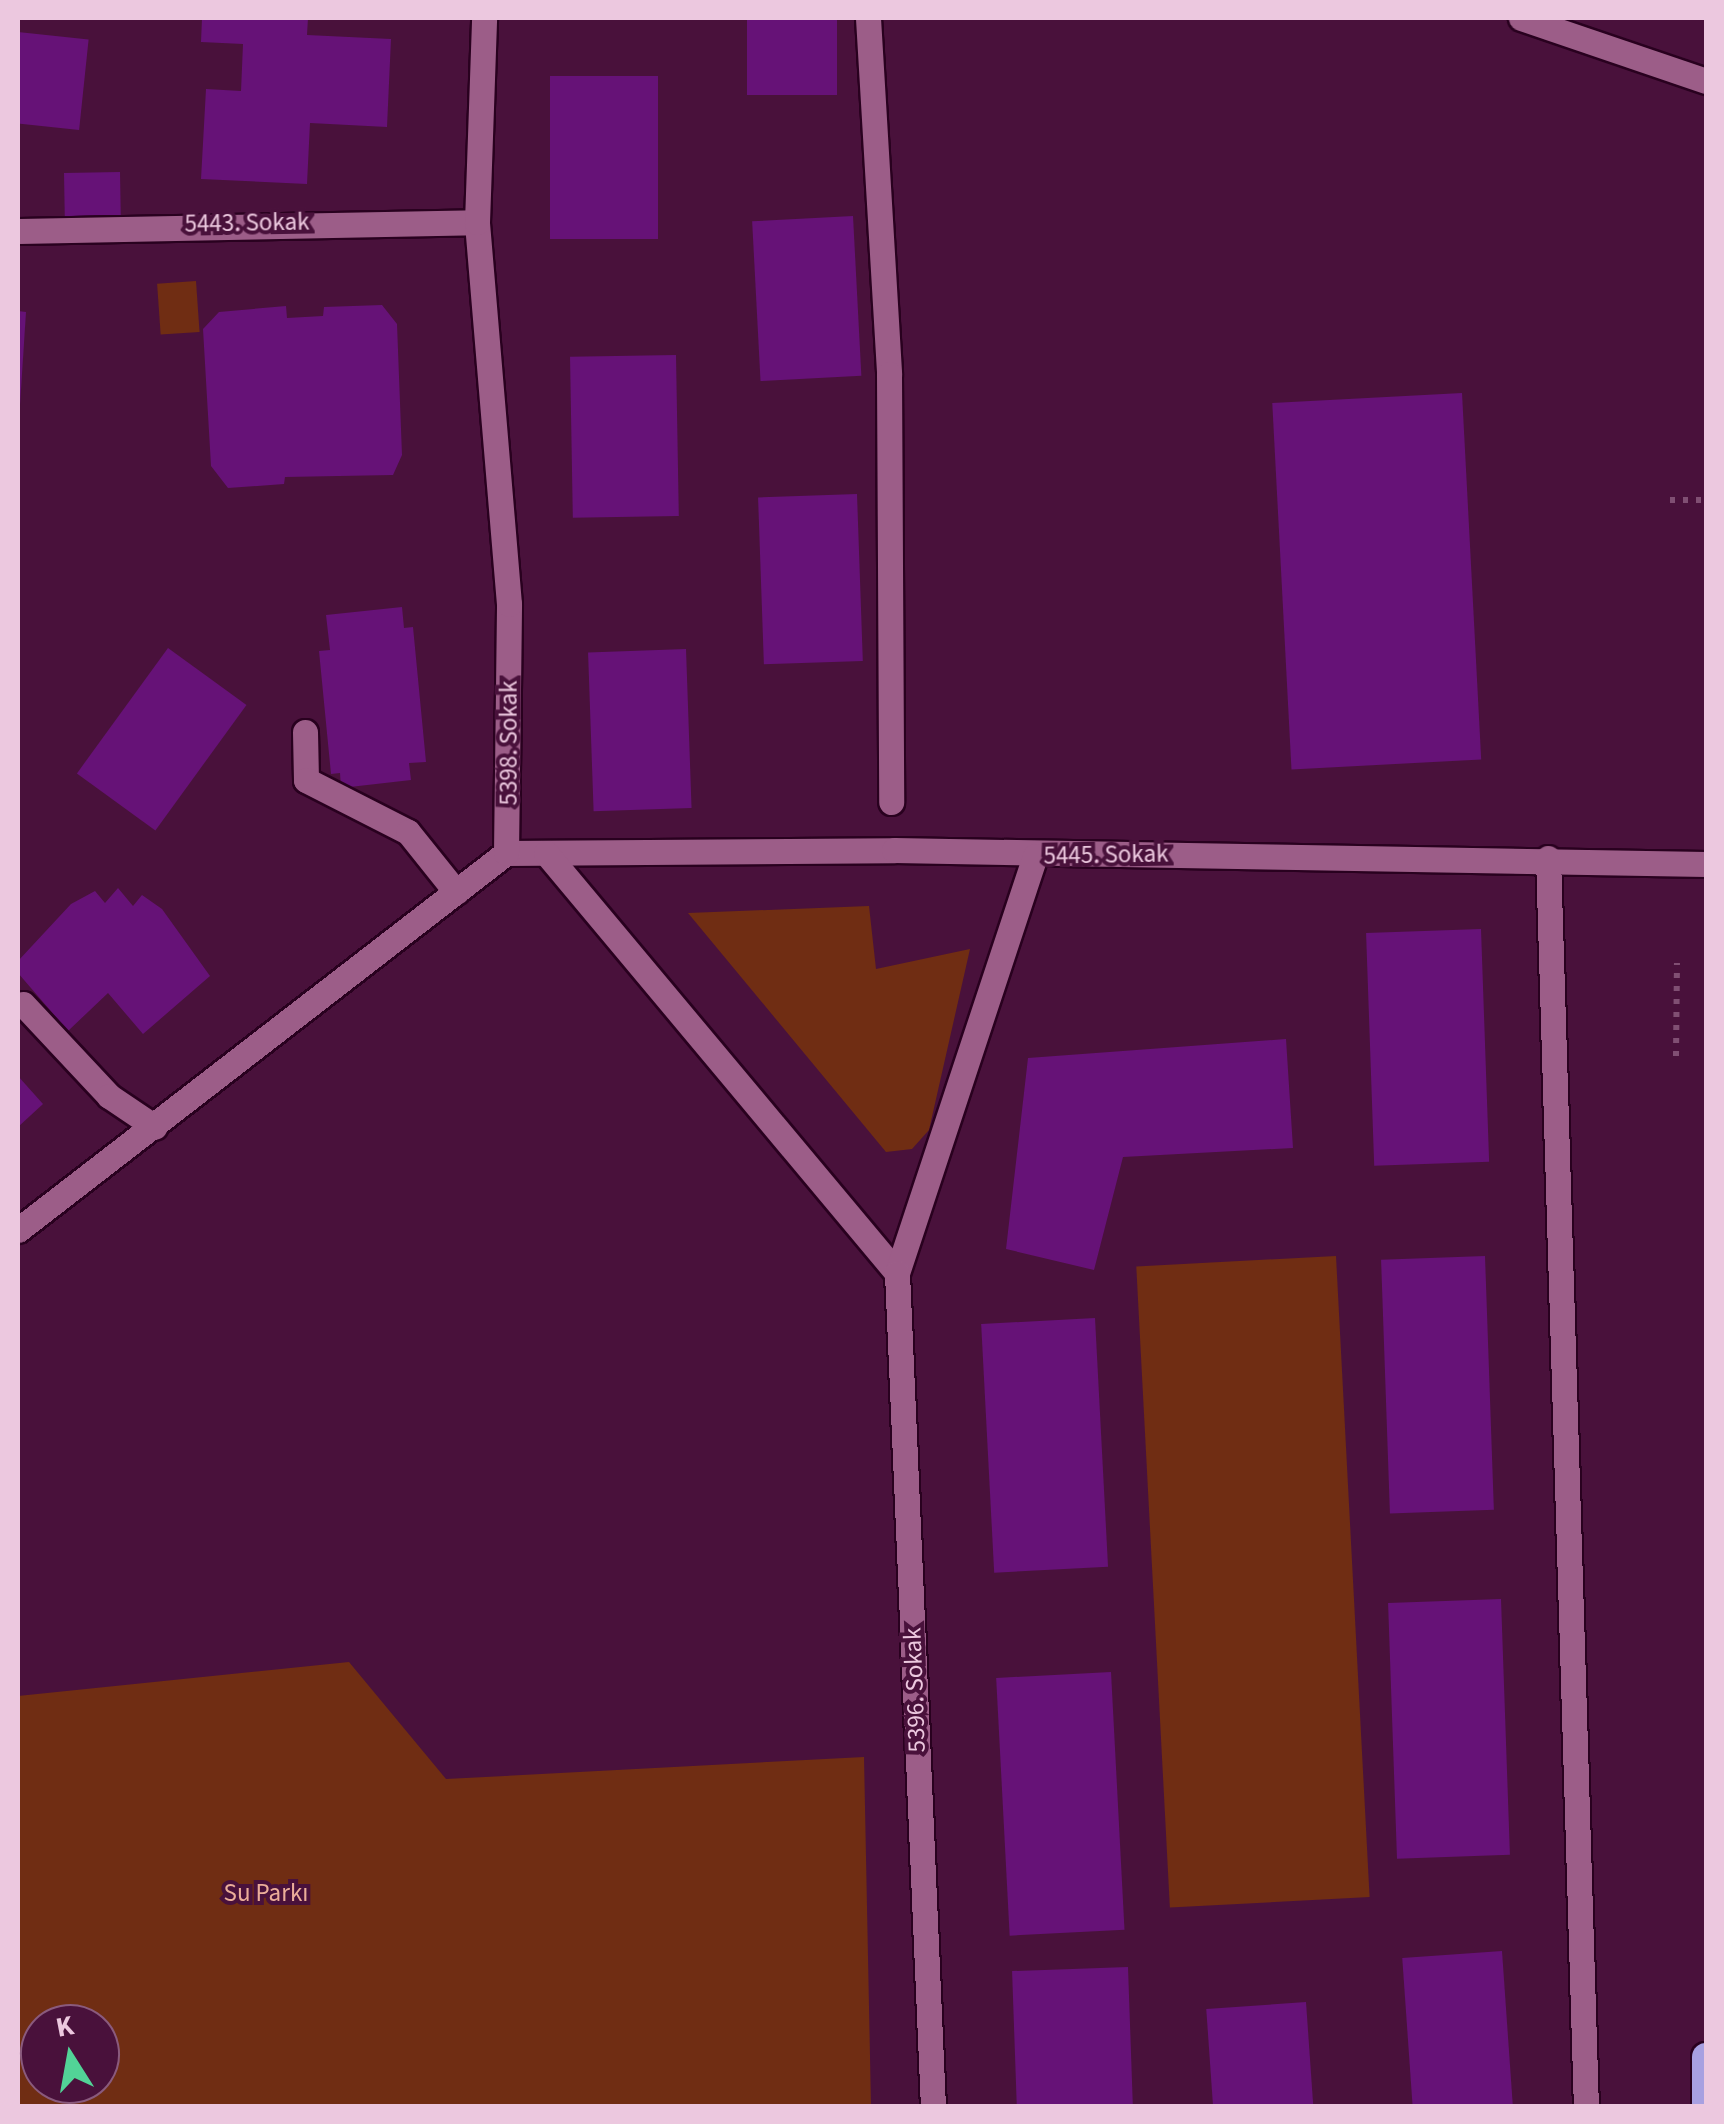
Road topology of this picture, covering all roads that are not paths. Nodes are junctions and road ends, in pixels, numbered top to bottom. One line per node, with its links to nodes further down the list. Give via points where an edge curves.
1 (484, 18): 5 (street, 5398. Sokak)
2 (868, 18): 8 (street, via 889,374)
3 (1521, 18): 4 (street)
4 (1706, 81)
5 (476, 222): 6 (street, 5443. Sokak); 9 (street, 5398. Sokak, via 509,604)
6 (18, 231)
7 (305, 732): 14 (street, via 306,780 408,832)
8 (890, 802)
9 (506, 853): 10 (street, 5445. Sokak); 14 (street)
10 (546, 853): 11 (street, 5445. Sokak); 18 (street)
11 (1035, 856): 12 (street, 5445. Sokak); 18 (street)
12 (1548, 858): 13 (street, 5445. Sokak); 21 (street)
13 (1706, 864)
14 (456, 892): 16 (street)
15 (24, 1004): 16 (street, via 109,1096)
16 (154, 1127): 17 (street)
17 (18, 1230)
18 (897, 1274): 20 (street, 5396. Sokak)
19 (1706, 2056): 22 (highway)
20 (933, 2106)
21 (1586, 2106)
22 (1706, 2106)

